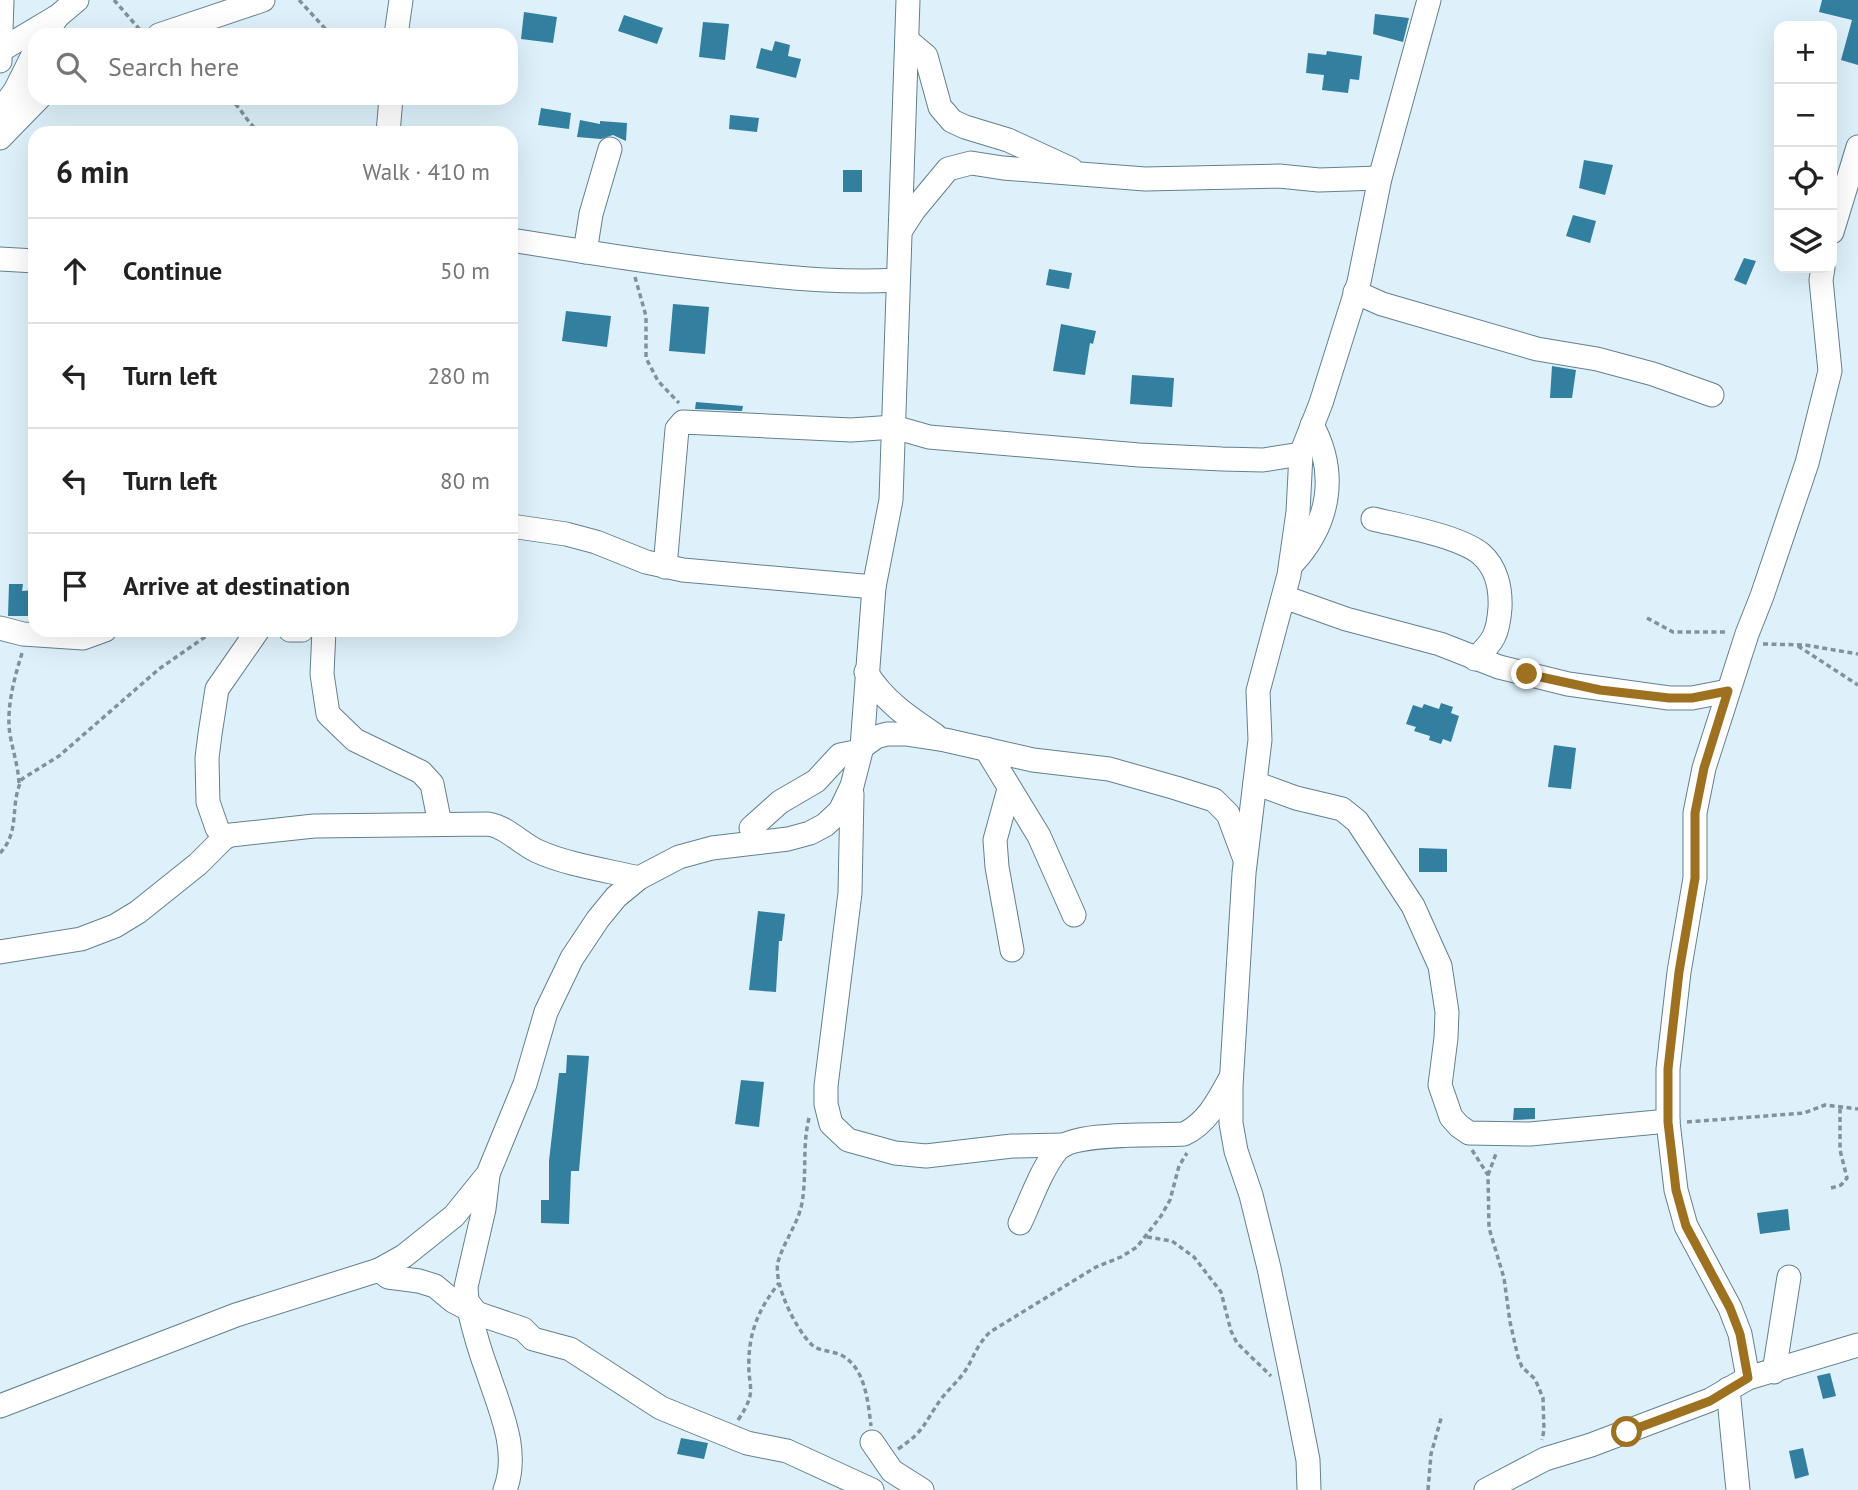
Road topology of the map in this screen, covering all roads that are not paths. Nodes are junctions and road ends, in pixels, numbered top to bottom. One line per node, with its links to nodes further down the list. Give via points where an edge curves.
1 (2, 0): 14 (street)
2 (77, 0): 7 (street)
3 (263, 0): 10 (street)
4 (401, 0): 11 (street)
5 (908, 0): 13 (street)
6 (1429, 0): 25 (street)
7 (58, 16): 8 (street); 9 (street)
8 (38, 28)
9 (50, 28)
10 (180, 28)
11 (397, 28)
12 (28, 34): 14 (street)
13 (907, 40): 24 (street, via 926,56 940,107 952,121 1008,139); 27 (street)
14 (1, 50): 15 (street)
15 (0, 61)
16 (25, 87): 19 (street)
17 (32, 105): 21 (street)
18 (390, 105): 20 (street)
19 (0, 111)
20 (389, 126)
21 (0, 138)
22 (1858, 147): 26 (street)
23 (610, 149): 29 (street)
24 (1080, 174): 25 (street, via 1145,179); 27 (street, via 957,165 939,179)
25 (1380, 178): 34 (street)
26 (1837, 216)
27 (901, 230): 33 (street)
28 (518, 241): 29 (street)
29 (585, 252): 33 (street, via 823,282)
30 (0, 259): 31 (street)
31 (28, 261)
32 (1822, 273): 53 (street, via 1830,371 1807,463)
33 (897, 280): 37 (street)
34 (1355, 292): 35 (street, via 1537,349 1597,359); 36 (street)
35 (1712, 395)
36 (1312, 425): 38 (street); 41 (street, via 1322,443 1328,485 1316,533)
37 (894, 427): 38 (street, via 929,437 1139,454 1263,460); 42 (street, via 851,430 682,422 677,429); 43 (street, via 891,500)
38 (1301, 454): 41 (street)
39 (1373, 519): 51 (street, via 1445,538 1483,555 1498,581 1499,624 1493,643)
40 (518, 527): 42 (street, via 586,540)
41 (1291, 566): 44 (street)
42 (665, 567): 43 (street)
43 (874, 587): 52 (street)
44 (1284, 597): 51 (street); 57 (street, via 1258,691)
45 (0, 628): 46 (street)
46 (28, 635)
47 (65, 637): 48 (street)
48 (86, 637)
49 (253, 637): 61 (street, via 217,689 209,734 208,802)
50 (324, 637): 60 (street, via 322,674 328,714 355,740 421,772 432,785)
51 (1475, 659): 53 (street, via 1600,690 1669,698)
52 (866, 672): 54 (street, via 884,698); 55 (street)
53 (1728, 691): 69 (street, via 1695,813 1695,878 1672,1032)
54 (941, 739): 55 (street, via 887,734); 56 (street)
55 (861, 749): 58 (street); 62 (street, via 840,755 809,786 758,819 751,828)
56 (986, 749): 59 (street); 63 (street, via 1109,769 1214,800 1228,814)
57 (1255, 783): 63 (street); 69 (street, via 1342,810 1357,821 1413,906 1440,966 1446,1038 1440,1085 1451,1117 1465,1130 1530,1134)
58 (852, 786): 62 (street, via 840,811 825,824 810,833); 70 (street, via 850,893 826,1086 831,1124 848,1140 926,1156)
59 (1009, 789): 65 (street, via 1040,836); 66 (street, via 995,840)
60 (440, 824): 61 (street, via 314,826); 64 (street, via 495,825 537,851)
61 (224, 838): 67 (street, via 178,881 115,926 81,939)
62 (760, 842): 64 (street, via 679,857)
63 (1245, 860): 68 (street)
64 (639, 878): 71 (street, via 610,904 572,958 546,1012 525,1084)
65 (1074, 915)
66 (1012, 950)
67 (0, 953)
68 (1232, 1077): 70 (street, via 1210,1113 1197,1128 1184,1134 1092,1138); 85 (street, via 1236,1151 1263,1244 1308,1460)
69 (1668, 1121): 78 (street, via 1676,1190 1686,1226 1730,1308)
70 (1064, 1145): 72 (street, via 1048,1166)
71 (488, 1174): 73 (street, via 454,1216); 75 (street, via 466,1287)
72 (1020, 1223)
73 (379, 1270): 75 (street, via 388,1277 435,1286); 80 (street, via 236,1315)
74 (1789, 1276): 77 (street)
75 (472, 1311): 82 (street, via 478,1346 510,1443 510,1477); 83 (street, via 523,1329 548,1345 570,1349 661,1408 747,1443 787,1451)
76 (1858, 1345): 77 (street)
77 (1774, 1372): 78 (street)
78 (1748, 1378): 79 (street)
79 (1728, 1389): 86 (street, via 1700,1405 1538,1463); 87 (street)
80 (0, 1406)
81 (878, 1450): 84 (street, via 892,1471)
82 (505, 1490)
83 (872, 1490)
84 (922, 1490)
85 (1309, 1490)
86 (1486, 1490)
87 (1738, 1490)

